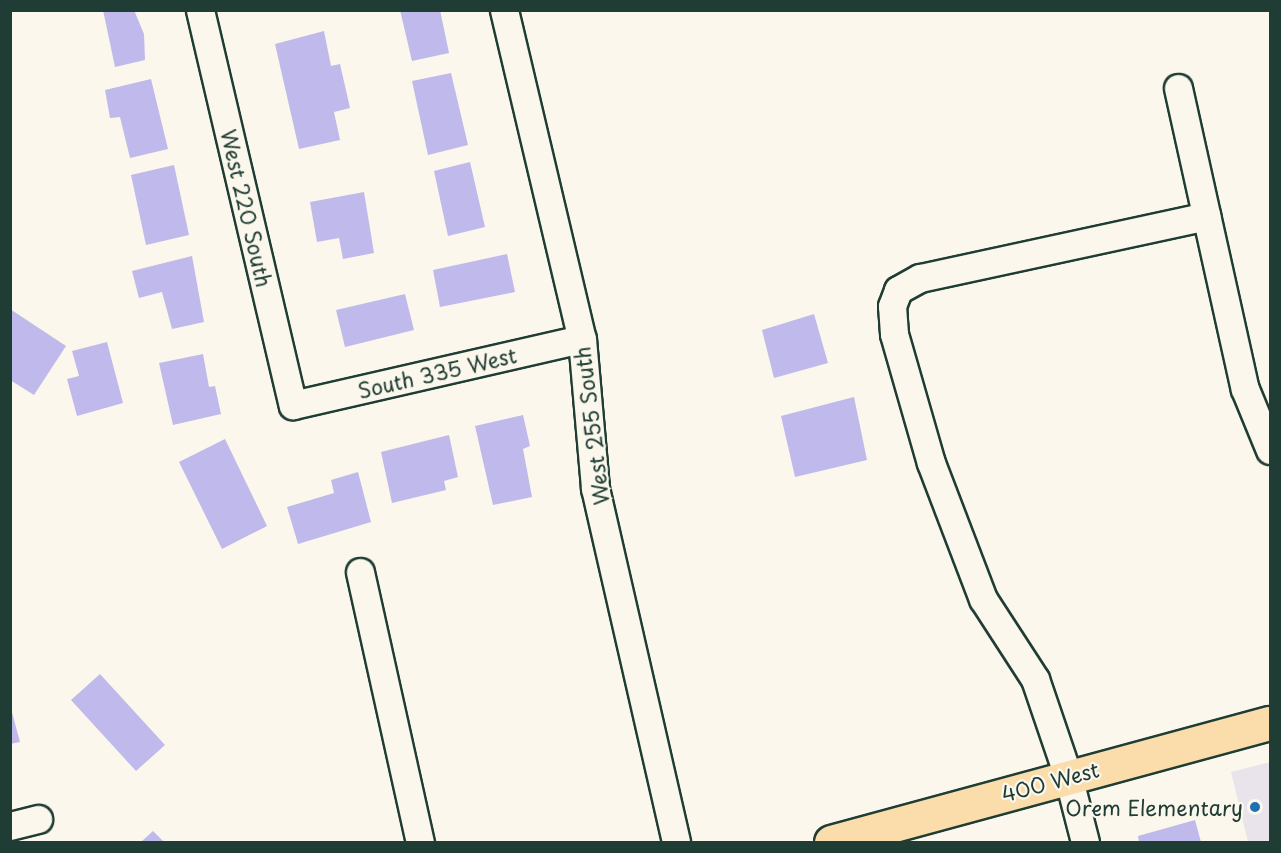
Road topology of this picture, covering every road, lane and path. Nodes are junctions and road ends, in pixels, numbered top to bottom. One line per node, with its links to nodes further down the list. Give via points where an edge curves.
1 (200, 10): 6 (street, West 220 South)
2 (504, 10): 5 (street, West 255 South)
3 (1178, 88): 4 (street)
4 (1206, 216): 7 (street, via 1245,389); 10 (street, via 920,278 898,290 892,306 894,334 935,474 982,599 1035,679)
5 (582, 339): 6 (street, South 335 West); 14 (street, West 255 South, via 595,488)
6 (293, 405)
7 (1270, 450)
8 (360, 572): 13 (street)
9 (1270, 723): 10 (main road, 400 West)
10 (1068, 776): 15 (main road, 400 West); 16 (street)
11 (38, 819): 12 (street)
12 (10, 826)
13 (420, 843)
14 (676, 843)
15 (831, 843)
16 (1085, 843)

